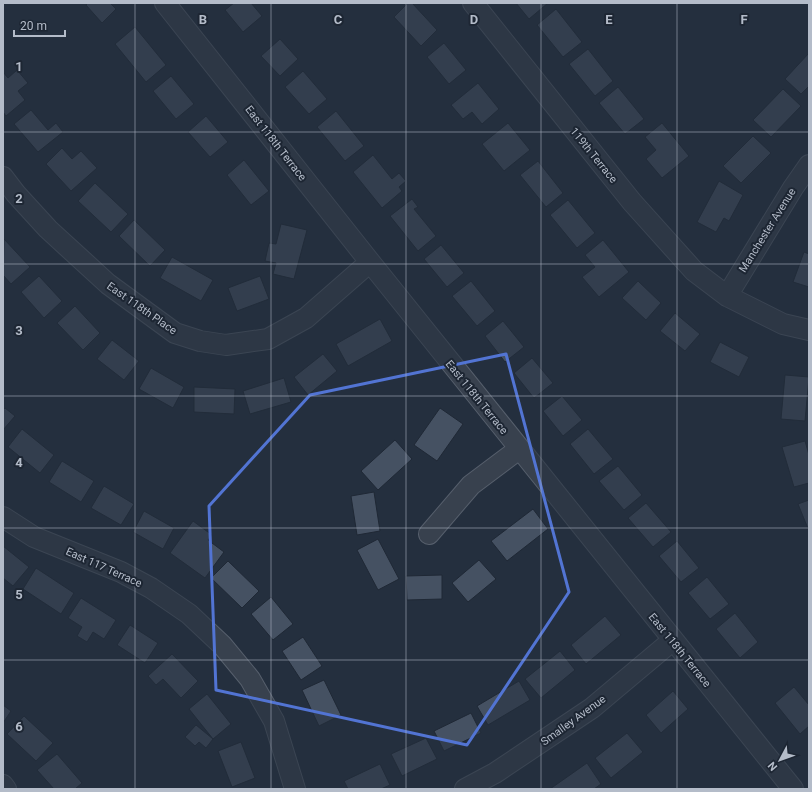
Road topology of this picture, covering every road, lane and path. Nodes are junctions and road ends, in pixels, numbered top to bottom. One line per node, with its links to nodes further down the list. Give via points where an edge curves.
1 (165, 3): 5 (street, East 118th Terrace)
2 (473, 3): 6 (street, 119th Terrace, via 632,202 694,271)
3 (809, 165): 6 (street, Manchester Avenue)
4 (3, 177): 5 (street, East 118th Place, via 48,229 108,284 175,332 200,341 226,345 268,339 306,318)
5 (370, 262): 8 (street, East 118th Terrace)
6 (727, 296): 7 (street, 119th Terrace, via 783,324)
7 (809, 330)
8 (519, 449): 10 (street, via 471,485); 11 (street, East 118th Terrace)
9 (3, 517): 14 (street, East 117 Terrace, via 34,537 121,572 151,588 189,614 222,645 250,679 274,721)
10 (429, 534)
11 (673, 640): 15 (street, Smalley Avenue, via 592,708 495,774); 16 (street, East 118th Terrace)
12 (3, 785): 13 (street)
13 (6, 789)
14 (295, 789)
15 (465, 789)
16 (793, 789)

